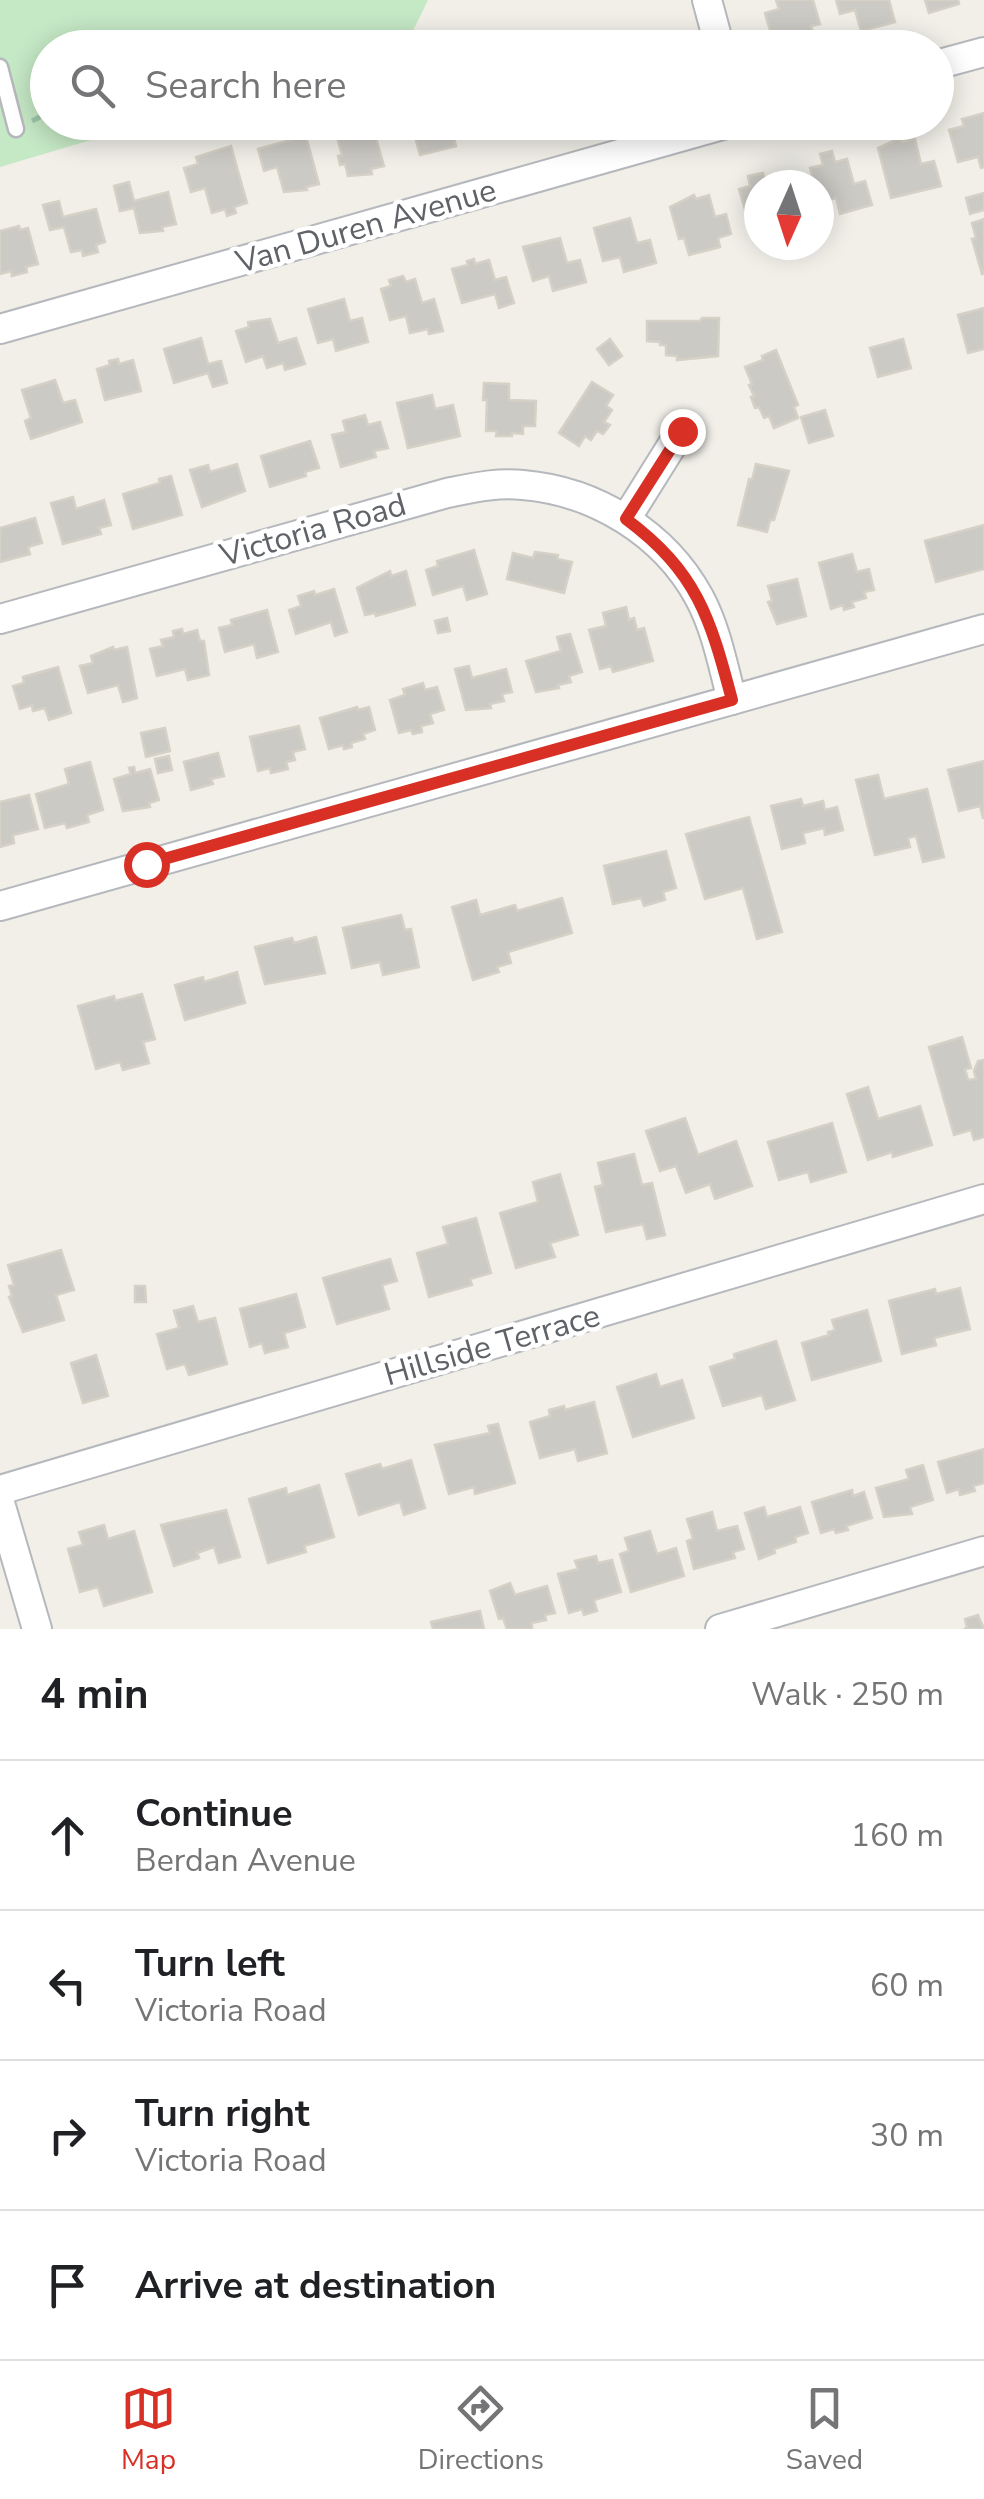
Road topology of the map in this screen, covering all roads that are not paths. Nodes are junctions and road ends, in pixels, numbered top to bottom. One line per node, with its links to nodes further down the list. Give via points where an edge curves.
1 (707, 0): 2 (street)
2 (715, 30)
3 (984, 52): 4 (street)
4 (954, 60)
5 (0, 68): 6 (lane)
6 (16, 129)
7 (669, 140): 8 (street, Van Duren Avenue)
8 (0, 329)
9 (682, 431): 10 (street)
10 (626, 519): 11 (street, Victoria Road, via 559,492 484,485); 13 (street, Victoria Road, via 655,541 700,598)
11 (0, 618)
12 (984, 628): 13 (street)
13 (732, 700): 14 (street)
14 (0, 906)
15 (984, 1199): 16 (street, Hillside Terrace)
16 (0, 1490)
17 (0, 1504): 18 (street)
18 (7, 1551): 20 (street)
19 (984, 1551): 21 (street)
20 (37, 1629)
21 (720, 1629)

